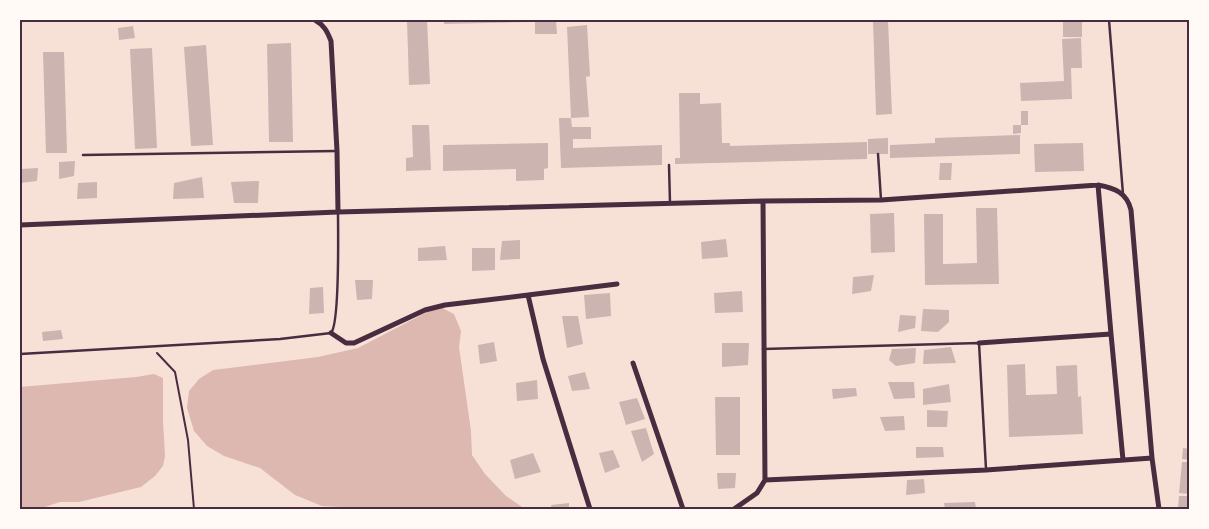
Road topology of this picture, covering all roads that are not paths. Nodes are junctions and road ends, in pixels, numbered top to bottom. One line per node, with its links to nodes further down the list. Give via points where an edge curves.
1 (315, 20): 3 (street, via 328,31 331,41)
2 (1109, 20): 8 (lane)
3 (337, 151): 5 (lane); 12 (street)
4 (878, 154): 9 (lane)
5 (84, 155)
6 (669, 164): 11 (lane)
7 (1098, 184): 8 (street); 9 (street); 17 (street)
8 (1123, 194): 22 (street, via 1131,210)
9 (881, 200): 10 (street)
10 (763, 201): 11 (street); 19 (street)
11 (670, 203): 12 (street)
12 (338, 212): 13 (street); 16 (lane, via 335,327)
13 (20, 225)
14 (617, 284): 15 (street)
15 (528, 295): 16 (street, via 425,310 354,344); 26 (street, via 543,359)
16 (331, 333): 20 (lane, via 280,339)
17 (1111, 334): 18 (street); 23 (street)
18 (979, 343): 19 (lane); 24 (lane)
19 (763, 348): 25 (street)
20 (20, 354)
21 (633, 363): 27 (street)
22 (1152, 458): 23 (street); 29 (street)
23 (1123, 460): 24 (street)
24 (986, 470): 25 (street)
25 (765, 480): 28 (street, via 757,493)
26 (590, 509)
27 (683, 509)
28 (734, 509)
29 (1159, 509)

